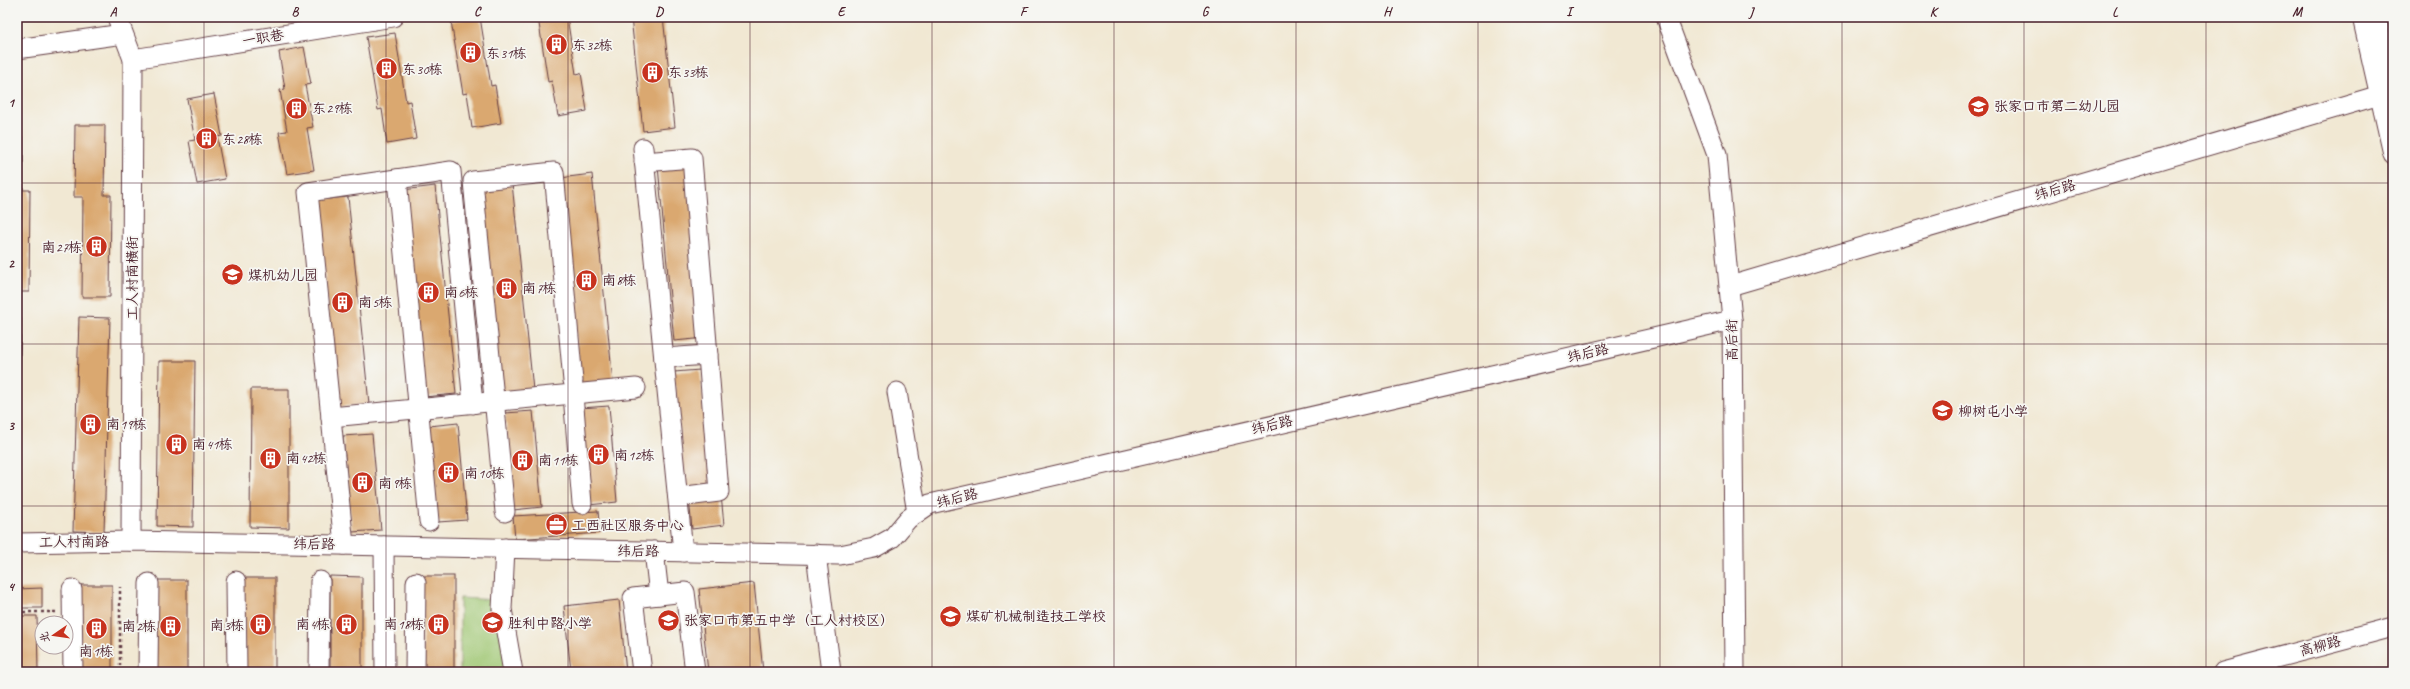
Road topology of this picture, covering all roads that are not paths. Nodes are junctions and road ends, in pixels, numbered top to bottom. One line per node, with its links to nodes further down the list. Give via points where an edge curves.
1 (394, 17): 7 (street, 一职巷)
2 (1666, 17): 12 (street, 高后街, via 1717,155)
3 (2362, 17): 9 (street)
4 (2375, 17): 8 (main road)
5 (120, 25): 6 (street); 7 (street, 工人村南横街)
6 (17, 49)
7 (133, 59): 28 (street, 工人村南横街)
8 (2391, 74): 9 (main road)
9 (2386, 95): 10 (street); 12 (street, 纬后路)
10 (2393, 154)
11 (397, 179): 20 (street, via 451,171); 21 (street); 22 (street, via 308,192)
12 (1730, 286): 13 (street, 高后街)
13 (1732, 320): 26 (street, 纬后路, via 977,492 930,504); 53 (street, 高后街)
14 (708, 354): 15 (street); 15 (street, via 692,158 643,155); 23 (street, via 719,492)
15 (664, 358): 23 (street)
16 (573, 388): 17 (street); 19 (street); 19 (street, via 554,172 473,181); 24 (street)
17 (636, 388)
18 (897, 392): 26 (street)
19 (495, 402): 20 (street); 25 (street)
20 (473, 404): 21 (street)
21 (418, 409): 22 (street); 27 (street)
22 (331, 418): 30 (street)
23 (678, 497): 34 (street)
24 (582, 504)
25 (505, 512)
26 (917, 513): 35 (street, 纬后路, via 908,519 892,538 874,548 840,555)
27 (429, 521)
28 (131, 541): 29 (street, 工人村南路); 30 (street, 纬后路)
29 (17, 542)
30 (344, 545): 31 (street, 纬后路)
31 (384, 546): 32 (street, 纬后路); 43 (street)
32 (505, 548): 33 (street, 纬后路); 49 (street, via 502,609)
33 (654, 551): 34 (street, 纬后路); 41 (street)
34 (684, 552): 35 (street, 纬后路)
35 (816, 554): 52 (street)
36 (236, 581): 47 (street)
37 (320, 581): 48 (street)
38 (416, 582): 44 (street)
39 (149, 583): 46 (street)
40 (72, 589): 45 (street)
41 (659, 595): 50 (street, via 633,598); 51 (street, via 685,592)
42 (2393, 627): 54 (street, 高柳路)
43 (385, 669): 44 (street)
44 (415, 669)
45 (73, 672)
46 (148, 672)
47 (237, 672)
48 (319, 672)
49 (514, 672)
50 (642, 672)
51 (695, 672)
52 (831, 672)
53 (1735, 672)
54 (2223, 672)

